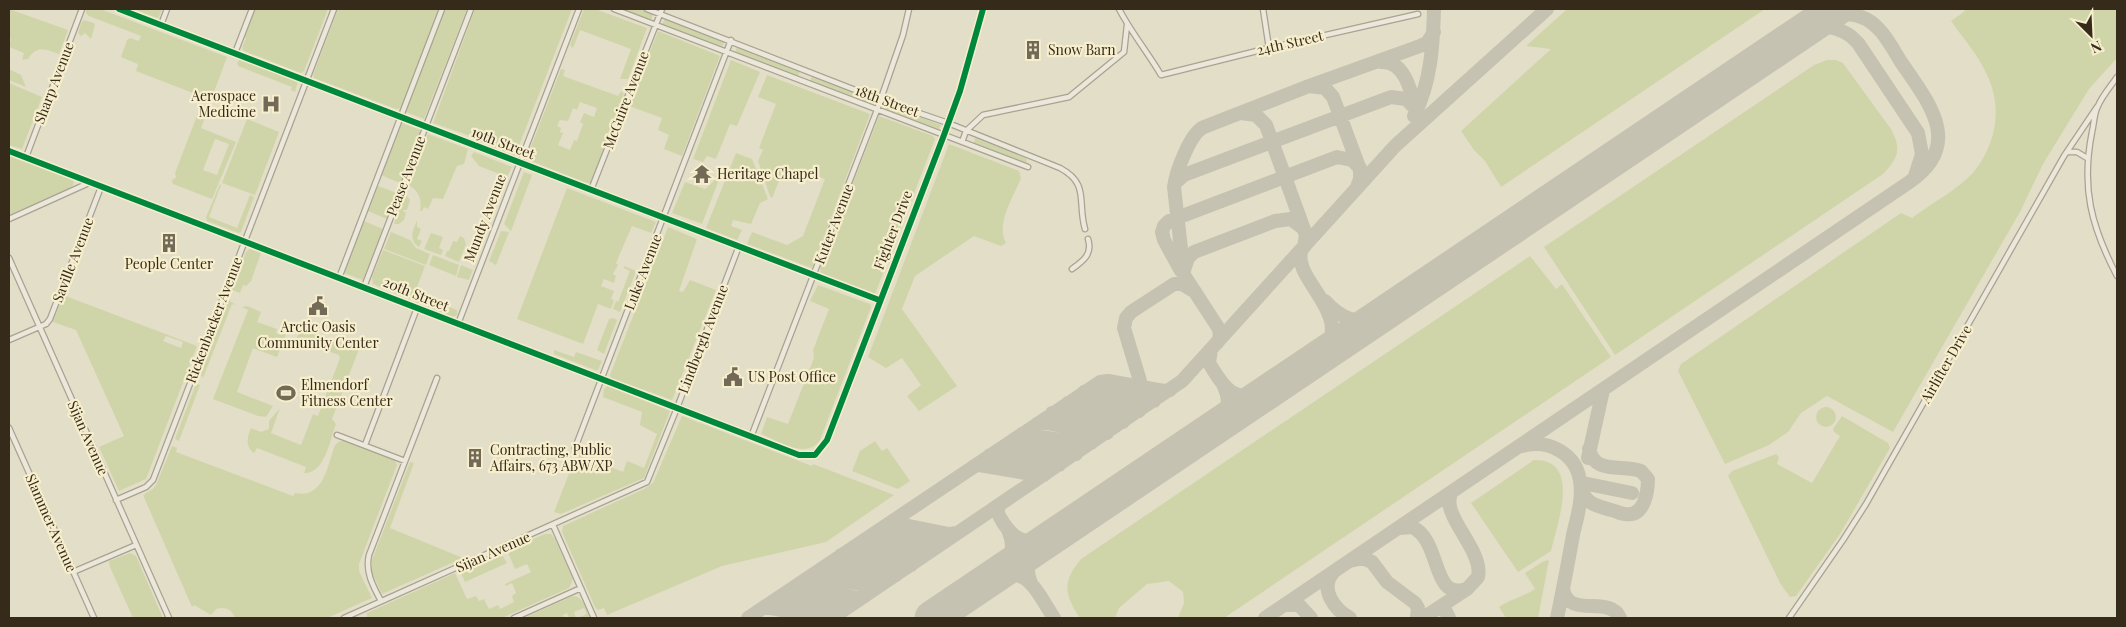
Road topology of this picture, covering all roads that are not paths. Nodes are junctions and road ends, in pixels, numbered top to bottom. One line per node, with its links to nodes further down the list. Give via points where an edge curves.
1 (82, 9): 39 (street, Sharp Avenue)
2 (119, 9): 17 (street, 19th Street)
3 (167, 9): 17 (street)
4 (252, 9): 23 (street)
5 (334, 9): 27 (street, Rickenbacker Avenue)
6 (442, 9): 31 (street, Pease Avenue)
7 (471, 9): 33 (street, Pease Avenue)
8 (579, 9): 41 (street, Mundy Avenue)
9 (614, 9): 18 (street, 18th Street)
10 (647, 9): 15 (street, 18th Street)
11 (909, 9): 28 (street, Kuter Avenue)
12 (983, 9): 32 (street, Fighter Drive)
13 (1119, 9): 19 (street)
14 (1263, 9): 21 (street)
15 (661, 11): 18 (street, McGuire Avenue); 20 (street, 18th Street)
16 (1418, 14): 21 (street, 24th Street)
17 (161, 25): 23 (street, 19th Street)
18 (655, 25): 22 (street, 18th Street); 45 (street, McGuire Avenue)
19 (1127, 25): 21 (street, 24th Street, via 1161,75); 34 (street, via 1124,52 1069,97 983,115)
20 (731, 40): 22 (street, Luke Avenue); 24 (street, 18th Street)
21 (1269, 48)
22 (727, 52): 26 (street, 18th Street); 46 (street, Luke Avenue)
23 (235, 54): 27 (street, 19th Street)
24 (805, 70): 26 (street); 28 (street, 18th Street)
25 (2117, 77): 29 (street, Airlifter Drive)
26 (802, 81): 30 (street, 18th Street)
27 (307, 82): 31 (street, 19th Street); 50 (street, Rickenbacker Avenue)
28 (881, 100): 30 (street, Kuter Avenue); 32 (street, 18th Street)
29 (2097, 107): 38 (street, Airlifter Drive); 40 (street)
30 (877, 110): 35 (street, 18th Street); 54 (street, Kuter Avenue)
31 (400, 116): 33 (street, 19th Street); 56 (street, Pease Avenue)
32 (948, 122): 34 (street, 18th Street); 35 (street, Fighter Drive)
33 (425, 127): 41 (street, 19th Street); 57 (street, Pease Avenue)
34 (966, 131): 36 (street); 48 (street, 18th Street, via 1074,176 1081,190)
35 (944, 135): 36 (street, 18th Street); 58 (street, Fighter Drive)
36 (962, 142): 42 (street, 18th Street)
37 (9, 151): 39 (street, 20th Street)
38 (2067, 152): 40 (street, via 2077,152); 85 (street, Airlifter Drive, via 1866,504)
39 (26, 157): 43 (street, 20th Street)
40 (2087, 158): 55 (street, via 2092,213)
41 (521, 162): 45 (street, 19th Street); 60 (street, Mundy Avenue)
42 (1028, 167)
43 (90, 182): 44 (street, 20th Street); 47 (street)
44 (101, 186): 50 (street, 20th Street); 61 (street, Saville Avenue, via 50,319)
45 (591, 190): 46 (street, 19th Street)
46 (663, 218): 51 (street, 19th Street); 64 (street, Luke Avenue)
47 (9, 219)
48 (1085, 228)
49 (1088, 239): 53 (street, via 1090,248 1087,256)
50 (244, 242): 56 (street, 20th Street); 74 (street, Rickenbacker Avenue, via 153,480 146,487)
51 (738, 246): 54 (street, 19th Street); 65 (street, Lindbergh Avenue)
52 (9, 258): 61 (street, Sijan Avenue)
53 (1072, 269)
54 (814, 276): 58 (street, 19th Street); 68 (street, Kuter Avenue)
55 (2117, 276)
56 (339, 278): 57 (street, 20th Street)
57 (364, 287): 59 (street, 20th Street)
58 (879, 300): 71 (street, Fighter Drive, via 826,440)
59 (418, 308): 60 (street, 20th Street); 69 (street)
60 (458, 324): 64 (street, 20th Street)
61 (39, 328): 62 (street); 74 (street, Sijan Avenue)
62 (9, 340)
63 (437, 378): 72 (street)
64 (602, 380): 65 (street, 20th Street); 70 (street, Luke Avenue)
65 (677, 408): 68 (street, 20th Street); 73 (street, Lindbergh Avenue, via 650,477)
66 (9, 428): 77 (street, Slammer Avenue)
67 (337, 435): 69 (street)
68 (751, 437): 71 (street, 20th Street, via 799,455)
69 (365, 445): 72 (street)
70 (575, 448)
71 (815, 454)
72 (406, 461): 79 (street, via 367,565)
73 (642, 485): 75 (street, Sijan Avenue)
74 (116, 500): 76 (street, Sijan Avenue)
75 (553, 525): 78 (street); 79 (street, Sijan Avenue)
76 (136, 545): 77 (street); 81 (street, Sijan Avenue)
77 (73, 572): 80 (street, Slammer Avenue)
78 (581, 588): 83 (street); 84 (street)
79 (381, 602): 82 (street, Sijan Avenue)
80 (94, 618)
81 (169, 618)
82 (344, 618)
83 (514, 618)
84 (594, 618)
85 (1789, 618)

